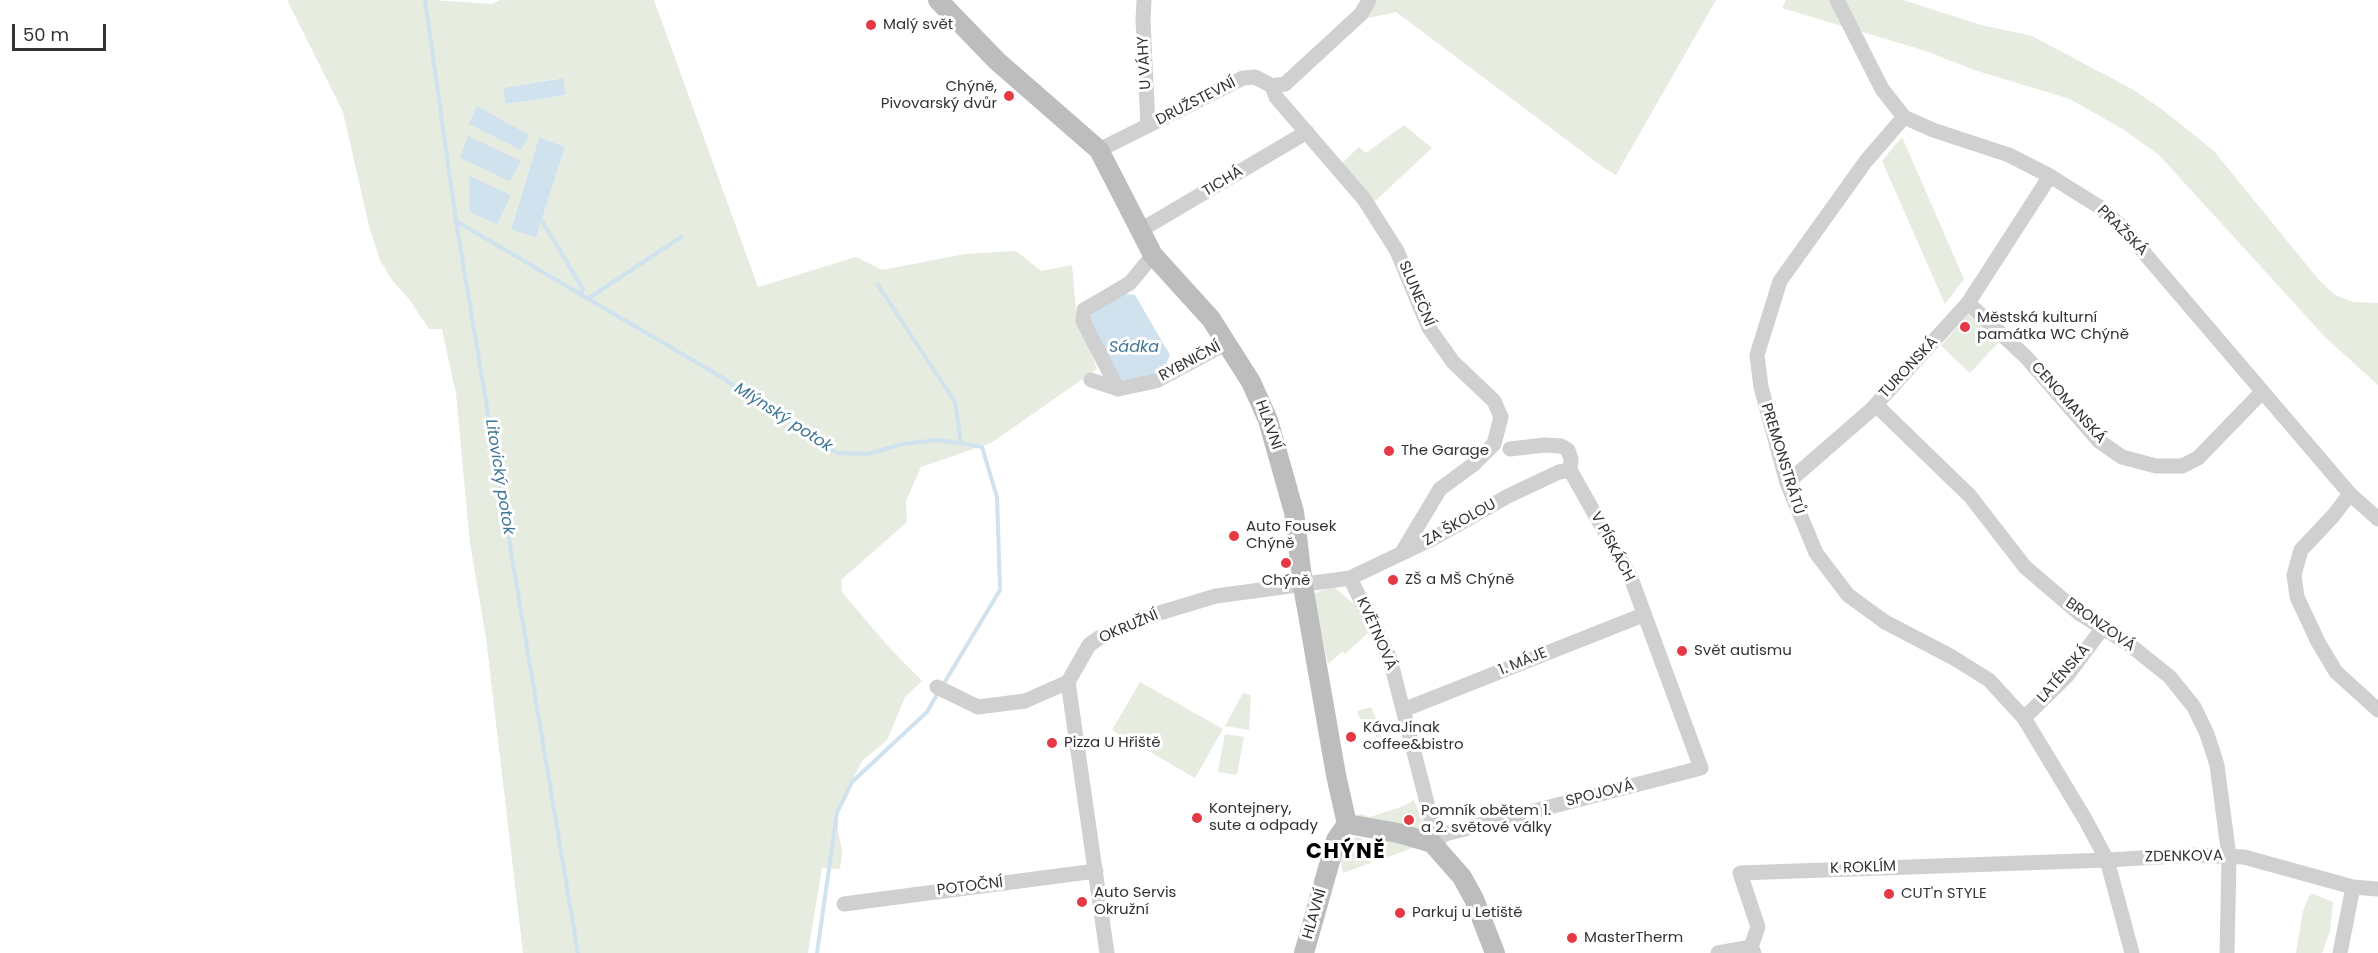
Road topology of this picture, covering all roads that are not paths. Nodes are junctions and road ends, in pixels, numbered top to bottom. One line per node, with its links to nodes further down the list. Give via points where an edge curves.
1 (939, 0): 9 (street, HLAVNÍ, via 997,61)
2 (1144, 0): 7 (street, U VÁHY)
3 (1369, 0): 5 (street, via 1361,14 1285,84)
4 (1837, 0): 6 (street, PRAŽSKÁ, via 1882,89)
5 (1272, 86): 7 (street, DRUŽSTEVNÍ, via 1255,77 1243,78); 8 (street, SLUNEČNÍ, via 1275,97)
6 (1904, 117): 10 (street, PRAŽSKÁ, via 2009,155); 21 (street, PREMONSTRÁTŮ, via 1866,161 1780,281 1757,355 1761,387)
7 (1148, 126): 9 (street, DRUŽSTEVNÍ)
8 (1307, 132): 11 (street, TICHÁ); 24 (street, SLUNEČNÍ, via 1364,200 1397,251 1429,328 1453,362 1494,401 1502,417 1494,444 1440,489)
9 (1099, 150): 11 (street, HLAVNÍ)
10 (2050, 176): 13 (street, TURONSKÁ); 17 (street, PRAŽSKÁ, via 2098,206 2122,227)
11 (1139, 231): 12 (street, HLAVNÍ)
12 (1153, 255): 14 (street, HLAVNÍ, via 1184,286); 16 (street, via 1130,284 1084,310 1083,321)
13 (1968, 303): 17 (street, CENOMANSKÁ, via 2026,357 2099,441 2122,457 2156,466 2182,466 2198,458); 18 (street, TURONSKÁ)
14 (1227, 343): 16 (street, RYBNIČNÍ, via 1156,381); 26 (street, HLAVNÍ, via 1269,420 1294,513)
15 (1091, 380): 16 (street)
16 (1118, 389)
17 (2262, 392): 22 (street, PRAŽSKÁ)
18 (1875, 405): 21 (street, TURONSKÁ); 28 (street, BRONZOVÁ, via 1970,496 2025,567)
19 (1510, 449): 20 (street, V PÍSKÁCH, via 1561,446 1568,450)
20 (1570, 470): 24 (street, ZA ŠKOLOU, via 1508,496); 27 (street, V PÍSKÁCH, via 1631,578)
21 (1787, 483): 33 (street, PREMONSTRÁTŮ, via 1816,553 1848,595 1885,622 1989,680)
22 (2350, 494): 23 (street, PRAŽSKÁ); 32 (street, via 2301,550 2294,575 2297,597 2336,672)
23 (2378, 519)
24 (1401, 554): 25 (street, ZA ŠKOLOU)
25 (1350, 578): 26 (street); 31 (street, KVĚTNOVÁ, via 1390,659)
26 (1303, 586): 29 (street, OKRUŽNÍ, via 1216,596 1156,614 1089,645); 35 (street, HLAVNÍ)
27 (1643, 615): 31 (street, 1. MÁJE); 34 (street, V PÍSKÁCH)
28 (2102, 629): 33 (street, LATÉNSKÁ, via 2066,677); 37 (street, BRONZOVÁ, via 2130,645 2170,677 2194,708 2217,765)
29 (1068, 682): 30 (street, via 1025,701 978,707); 40 (street)
30 (937, 687)
31 (1403, 710): 36 (street, KVĚTNOVÁ, via 1433,826)
32 (2378, 710)
33 (2024, 718): 38 (street, PREMONSTRÁTŮ)
34 (1701, 768): 36 (street, SPOJOVÁ, via 1444,834)
35 (1347, 824): 36 (street); 46 (street, HLAVNÍ, via 1336,840)
36 (1432, 843): 47 (street, via 1462,877)
37 (2229, 856): 38 (street, ZDENKOVA); 41 (street, ZDENKOVA, via 2280,865); 50 (street, BRONZOVÁ)
38 (2106, 860): 39 (street, ZDENKOVA); 49 (street, PREMONSTRÁTŮ)
39 (1987, 863): 44 (street, K ROKLÍM, via 1740,873 1758,927)
40 (1096, 871): 43 (street, POTOČNÍ); 45 (street)
41 (2353, 887): 42 (street, ZDENKOVA); 51 (street)
42 (2378, 890)
43 (844, 904)
44 (1752, 950): 48 (street)
45 (1107, 953)
46 (1304, 953)
47 (1495, 953)
48 (1718, 953)
49 (2132, 953)
50 (2227, 953)
51 (2340, 953)

